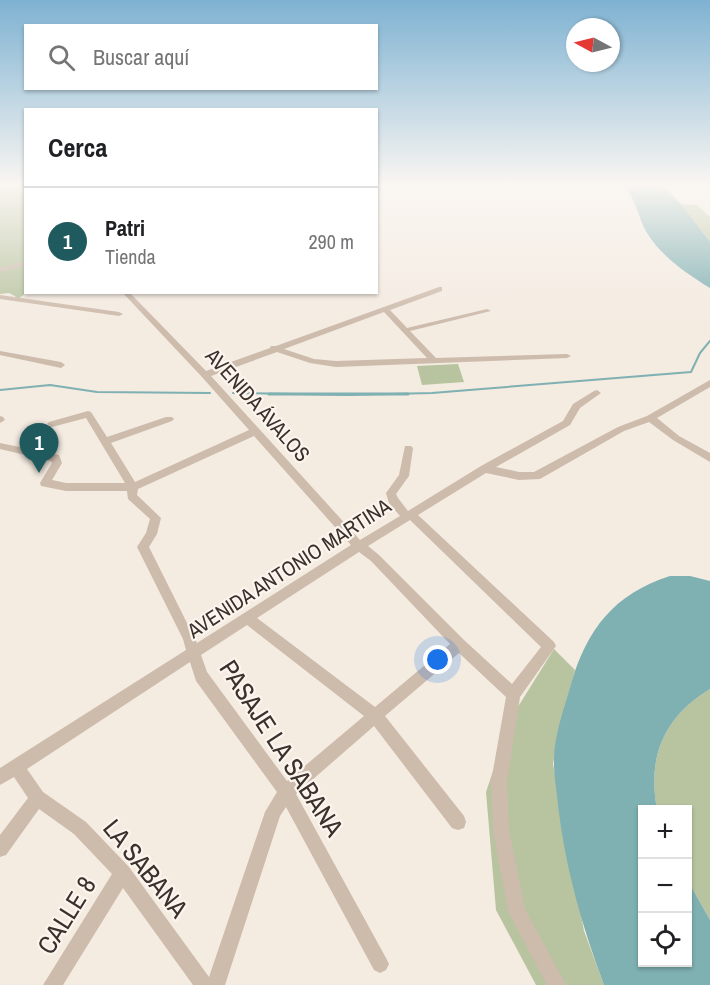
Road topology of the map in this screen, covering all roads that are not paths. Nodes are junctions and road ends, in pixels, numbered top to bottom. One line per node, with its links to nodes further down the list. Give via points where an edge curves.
1 (24, 264): 2 (street)
2 (0, 270)
3 (439, 289): 6 (street)
4 (127, 294): 15 (street, AVENIDA ÁVALOS)
5 (2, 299): 8 (street)
6 (384, 308): 9 (street); 10 (street)
7 (487, 311): 9 (street)
8 (119, 314)
9 (406, 330): 13 (street)
10 (274, 348): 13 (street, via 336,364); 15 (street)
11 (0, 353): 14 (street)
12 (567, 356): 13 (street)
13 (432, 360)
14 (61, 365)
15 (205, 375): 21 (street, AVENIDA ÁVALOS)
16 (710, 383): 18 (street)
17 (597, 393): 26 (street, AVENIDA ANTONIO MARTINA, via 576,406 567,423)
18 (650, 418): 25 (street); 26 (street, via 621,429 536,476)
19 (170, 419): 22 (street)
20 (52, 424): 22 (street, via 88,414)
21 (256, 431): 27 (street); 29 (street, AVENIDA ÁVALOS)
22 (104, 442): 27 (street)
23 (0, 446): 27 (street, via 55,458 57,463 45,483 66,488)
24 (408, 448): 28 (street, via 404,476 391,493)
25 (710, 458)
26 (485, 469): 28 (street, AVENIDA ANTONIO MARTINA)
27 (133, 487): 32 (street, PASAJE LA SABANA, via 132,496 156,518 142,547)
28 (409, 516): 29 (street, AVENIDA ANTONIO MARTINA); 33 (street, via 549,646)
29 (359, 546): 30 (street, AVENIDA ANTONIO MARTINA); 31 (street, AVENIDA ÁVALOS)
30 (248, 618): 32 (street, AVENIDA ANTONIO MARTINA); 34 (street)
31 (459, 644): 33 (street, AVENIDA ÁVALOS); 34 (street)
32 (194, 653): 35 (street, AVENIDA ANTONIO MARTINA); 37 (street, PASAJE LA SABANA, via 201,676)
33 (513, 694): 45 (street, via 499,782 501,830 517,910)
34 (376, 716): 37 (street); 39 (street)
35 (16, 766): 36 (street, AVENIDA ANTONIO MARTINA); 38 (street, LA SABANA)
36 (0, 777)
37 (286, 792): 42 (street, PASAJE LA SABANA); 44 (street, via 273,812)
38 (37, 798): 40 (street); 41 (street, LA SABANA, via 80,828)
39 (458, 822)
40 (0, 849)
41 (123, 873): 43 (street, CALLE 8); 44 (street, LA SABANA)
42 (380, 964)
43 (52, 985)
44 (207, 985)
45 (557, 985)

